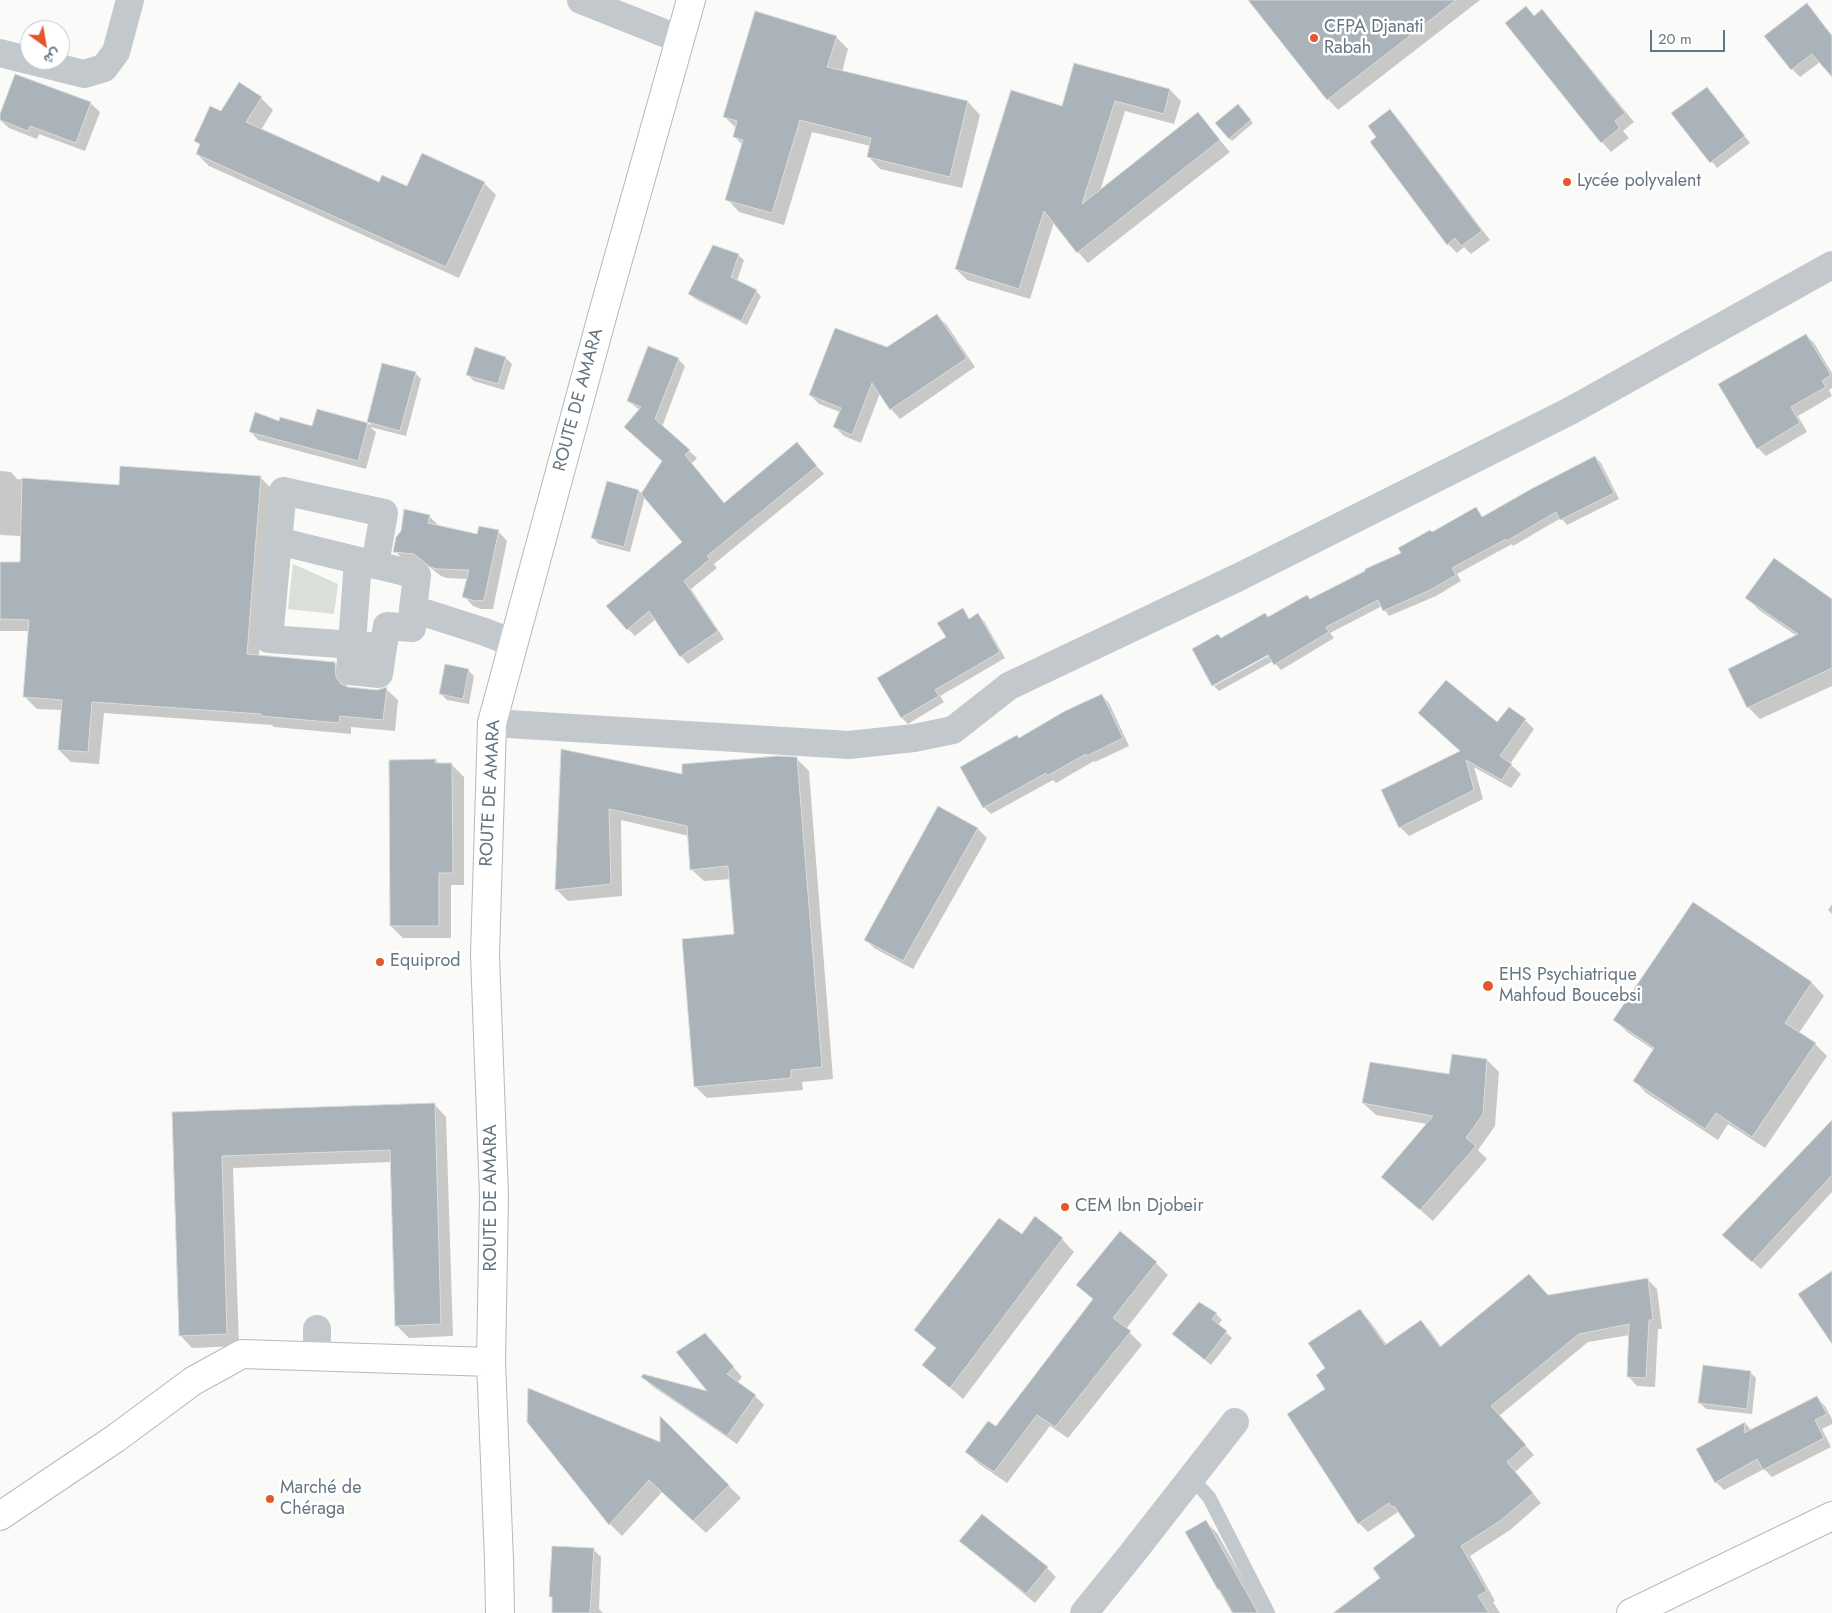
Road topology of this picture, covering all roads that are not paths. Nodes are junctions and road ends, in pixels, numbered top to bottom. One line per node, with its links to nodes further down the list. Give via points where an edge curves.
1 (130, 0): 5 (street, via 116,52 104,68 84,74)
2 (580, 0): 4 (street)
3 (691, 0): 4 (street, ROUTE DE AMARA)
4 (679, 39): 10 (street, ROUTE DE AMARA)
5 (0, 53)
6 (1832, 265): 12 (street, via 1570,411 1241,576 1009,686 953,730 849,745)
7 (278, 541): 8 (street); 8 (street, via 283,491 384,513); 11 (street, via 269,639)
8 (366, 563): 9 (street, via 417,575); 11 (street)
9 (413, 609): 10 (street); 11 (street, via 412,628 387,626 379,674 350,670)
10 (513, 643): 12 (street, ROUTE DE AMARA)
11 (352, 645)
12 (492, 723): 15 (street, ROUTE DE AMARA, via 485,955 494,1196)
13 (317, 1330): 14 (street)
14 (317, 1356): 15 (street); 18 (street, via 242,1354 193,1381 116,1438)
15 (491, 1362): 20 (street, ROUTE DE AMARA)
16 (1235, 1422): 17 (street)
17 (1191, 1478): 21 (street); 22 (lane, via 1209,1497)
18 (0, 1516)
19 (1832, 1516): 23 (street)
20 (500, 1613)
21 (1084, 1613)
22 (1268, 1613)
23 (1631, 1613)

